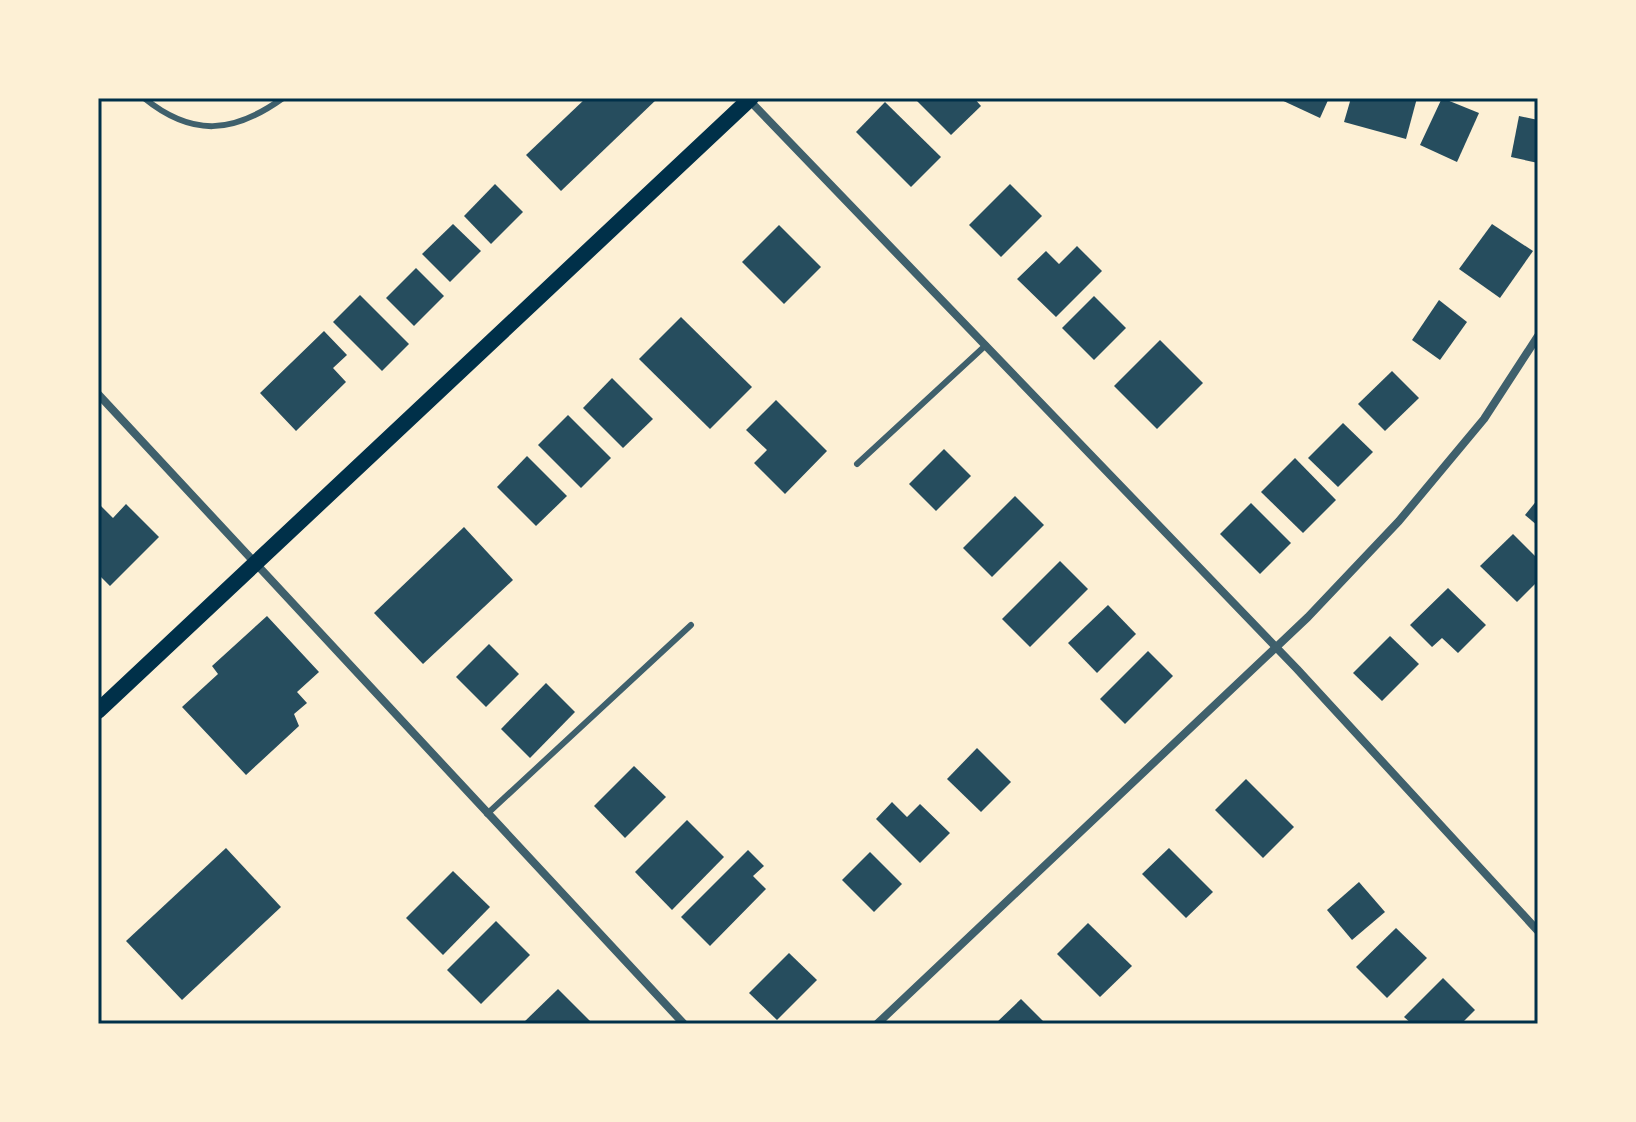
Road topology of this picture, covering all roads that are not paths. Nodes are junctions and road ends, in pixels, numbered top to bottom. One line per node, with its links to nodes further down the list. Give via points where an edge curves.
1 (144, 98): 2 (lane, via 191,127 230,124)
2 (283, 98)
3 (750, 99): 5 (street); 8 (main road)
4 (1538, 336): 10 (street, via 1484,419 1399,521)
5 (986, 345): 7 (lane); 10 (street)
6 (98, 394): 8 (street)
7 (857, 464)
8 (254, 564): 11 (main road); 12 (street)
9 (691, 625): 12 (lane)
10 (1277, 648): 13 (street); 15 (street)
11 (98, 711)
12 (487, 814): 14 (street)
13 (1538, 931)
14 (684, 1024)
15 (877, 1024)

